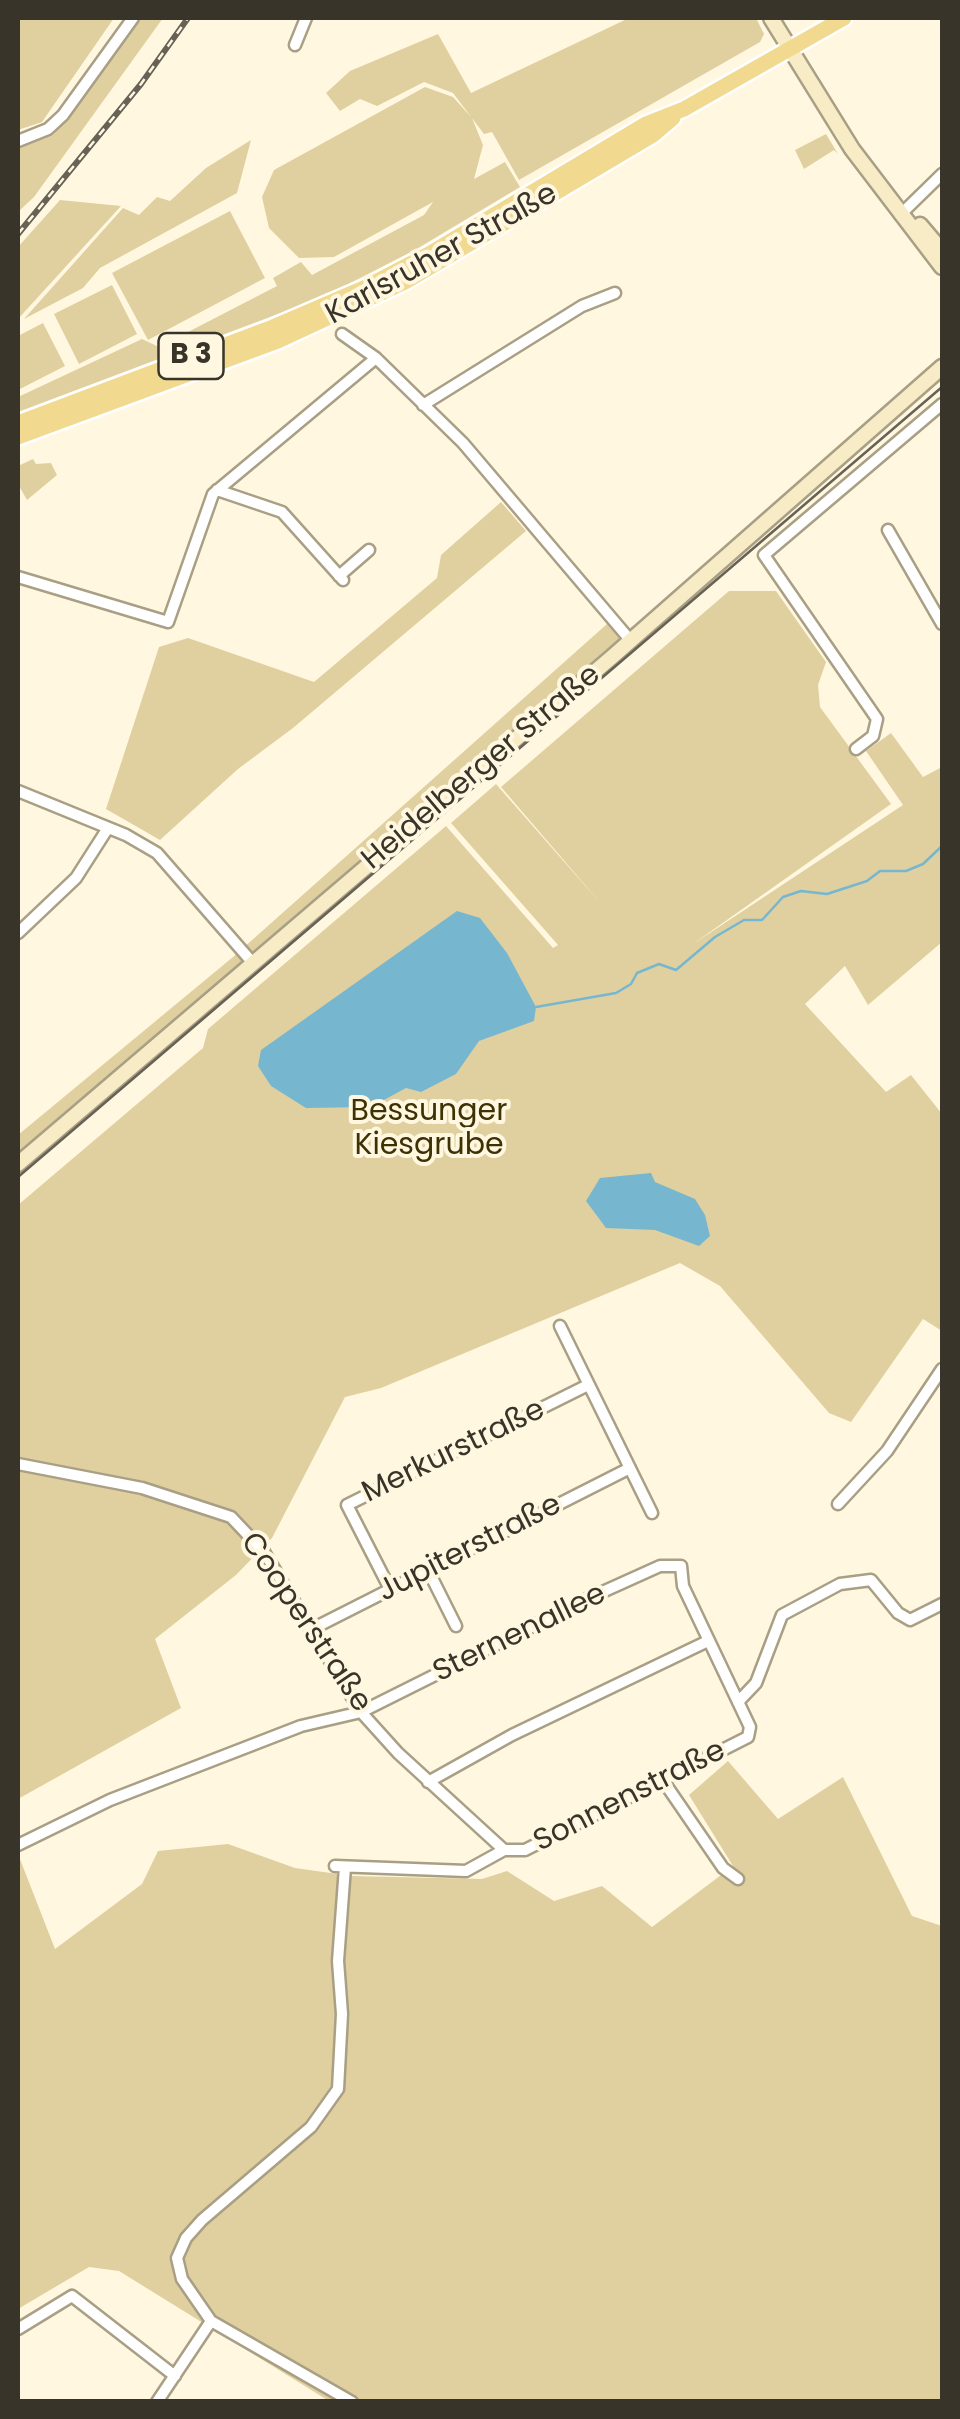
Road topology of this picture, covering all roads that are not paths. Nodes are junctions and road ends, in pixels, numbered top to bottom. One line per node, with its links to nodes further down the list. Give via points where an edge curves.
1 (133, 18): 9 (street, via 63,114 48,129)
2 (306, 18): 6 (street)
3 (771, 18): 7 (street)
4 (781, 18): 7 (street)
5 (844, 18): 7 (main road, Karlsruher Straße)
6 (295, 45)
7 (792, 46): 8 (main road, Karlsruher Straße / B 3); 11 (street)
8 (684, 109): 20 (main road, Karlsruher Straße / B 3, via 646,124 364,288); 21 (main road, Karlsruher Straße / B 3, via 652,135 405,282 278,341)
9 (18, 140)
10 (942, 174): 11 (street)
11 (903, 212): 12 (street); 13 (street)
12 (942, 251)
13 (942, 267)
14 (615, 292): 19 (street)
15 (342, 334): 16 (street)
16 (376, 358): 19 (street); 22 (street)
17 (942, 367): 27 (street, Heidelberger Straße)
18 (942, 404): 28 (street, via 764,556 878,719 873,736)
19 (423, 405): 27 (street, via 482,464)
20 (18, 422)
21 (18, 437)
22 (217, 490): 24 (street, via 282,512 341,578); 25 (street, via 168,622)
23 (888, 530): 26 (street)
24 (369, 550)
25 (18, 577)
26 (942, 624)
27 (630, 641): 32 (street, Heidelberger Straße)
28 (856, 749)
29 (18, 791): 30 (street)
30 (108, 828): 31 (street, via 76,878); 32 (street, via 171,867)
31 (18, 932)
32 (252, 962): 33 (street, Heidelberger Straße)
33 (18, 1164)
34 (560, 1326): 36 (street)
35 (942, 1369): 39 (street, via 887,1450)
36 (588, 1385): 38 (street); 43 (street, Merkurstraße, via 346,1505)
37 (18, 1464): 46 (street, Cooperstraße, via 142,1488 231,1517 264,1552)
38 (630, 1468): 40 (street); 42 (street, Jupiterstraße)
39 (838, 1504)
40 (652, 1513)
41 (681, 1566): 47 (street, Sonnenstraße); 49 (street, Sternenallee, via 660,1566 589,1598)
42 (428, 1570): 43 (street, Jupiterstraße); 45 (street)
43 (390, 1590): 46 (street, Jupiterstraße)
44 (942, 1604): 48 (street, via 910,1620 871,1580 840,1584 776,1622 756,1684)
45 (456, 1626)
46 (310, 1630): 49 (street, Cooperstraße)
47 (708, 1642): 48 (street, Sonnenstraße); 50 (street)
48 (738, 1702): 51 (street, Sonnenstraße, via 748,1737)
49 (361, 1712): 50 (street, Cooperstraße); 52 (street, Sternenallee, via 302,1726 118,1797)
50 (428, 1782): 53 (street, Cooperstraße)
51 (664, 1782): 53 (street, Sonnenstraße, via 525,1850); 54 (street, via 723,1868)
52 (18, 1844)
53 (504, 1850): 55 (street, via 466,1871 340,1866 338,2089 311,2127 186,2238 177,2258 182,2279)
54 (738, 1879)
55 (212, 2320): 57 (street); 59 (street)
56 (18, 2329): 57 (street, via 72,2296)
57 (175, 2376): 58 (street)
58 (157, 2402)
59 (352, 2402)

